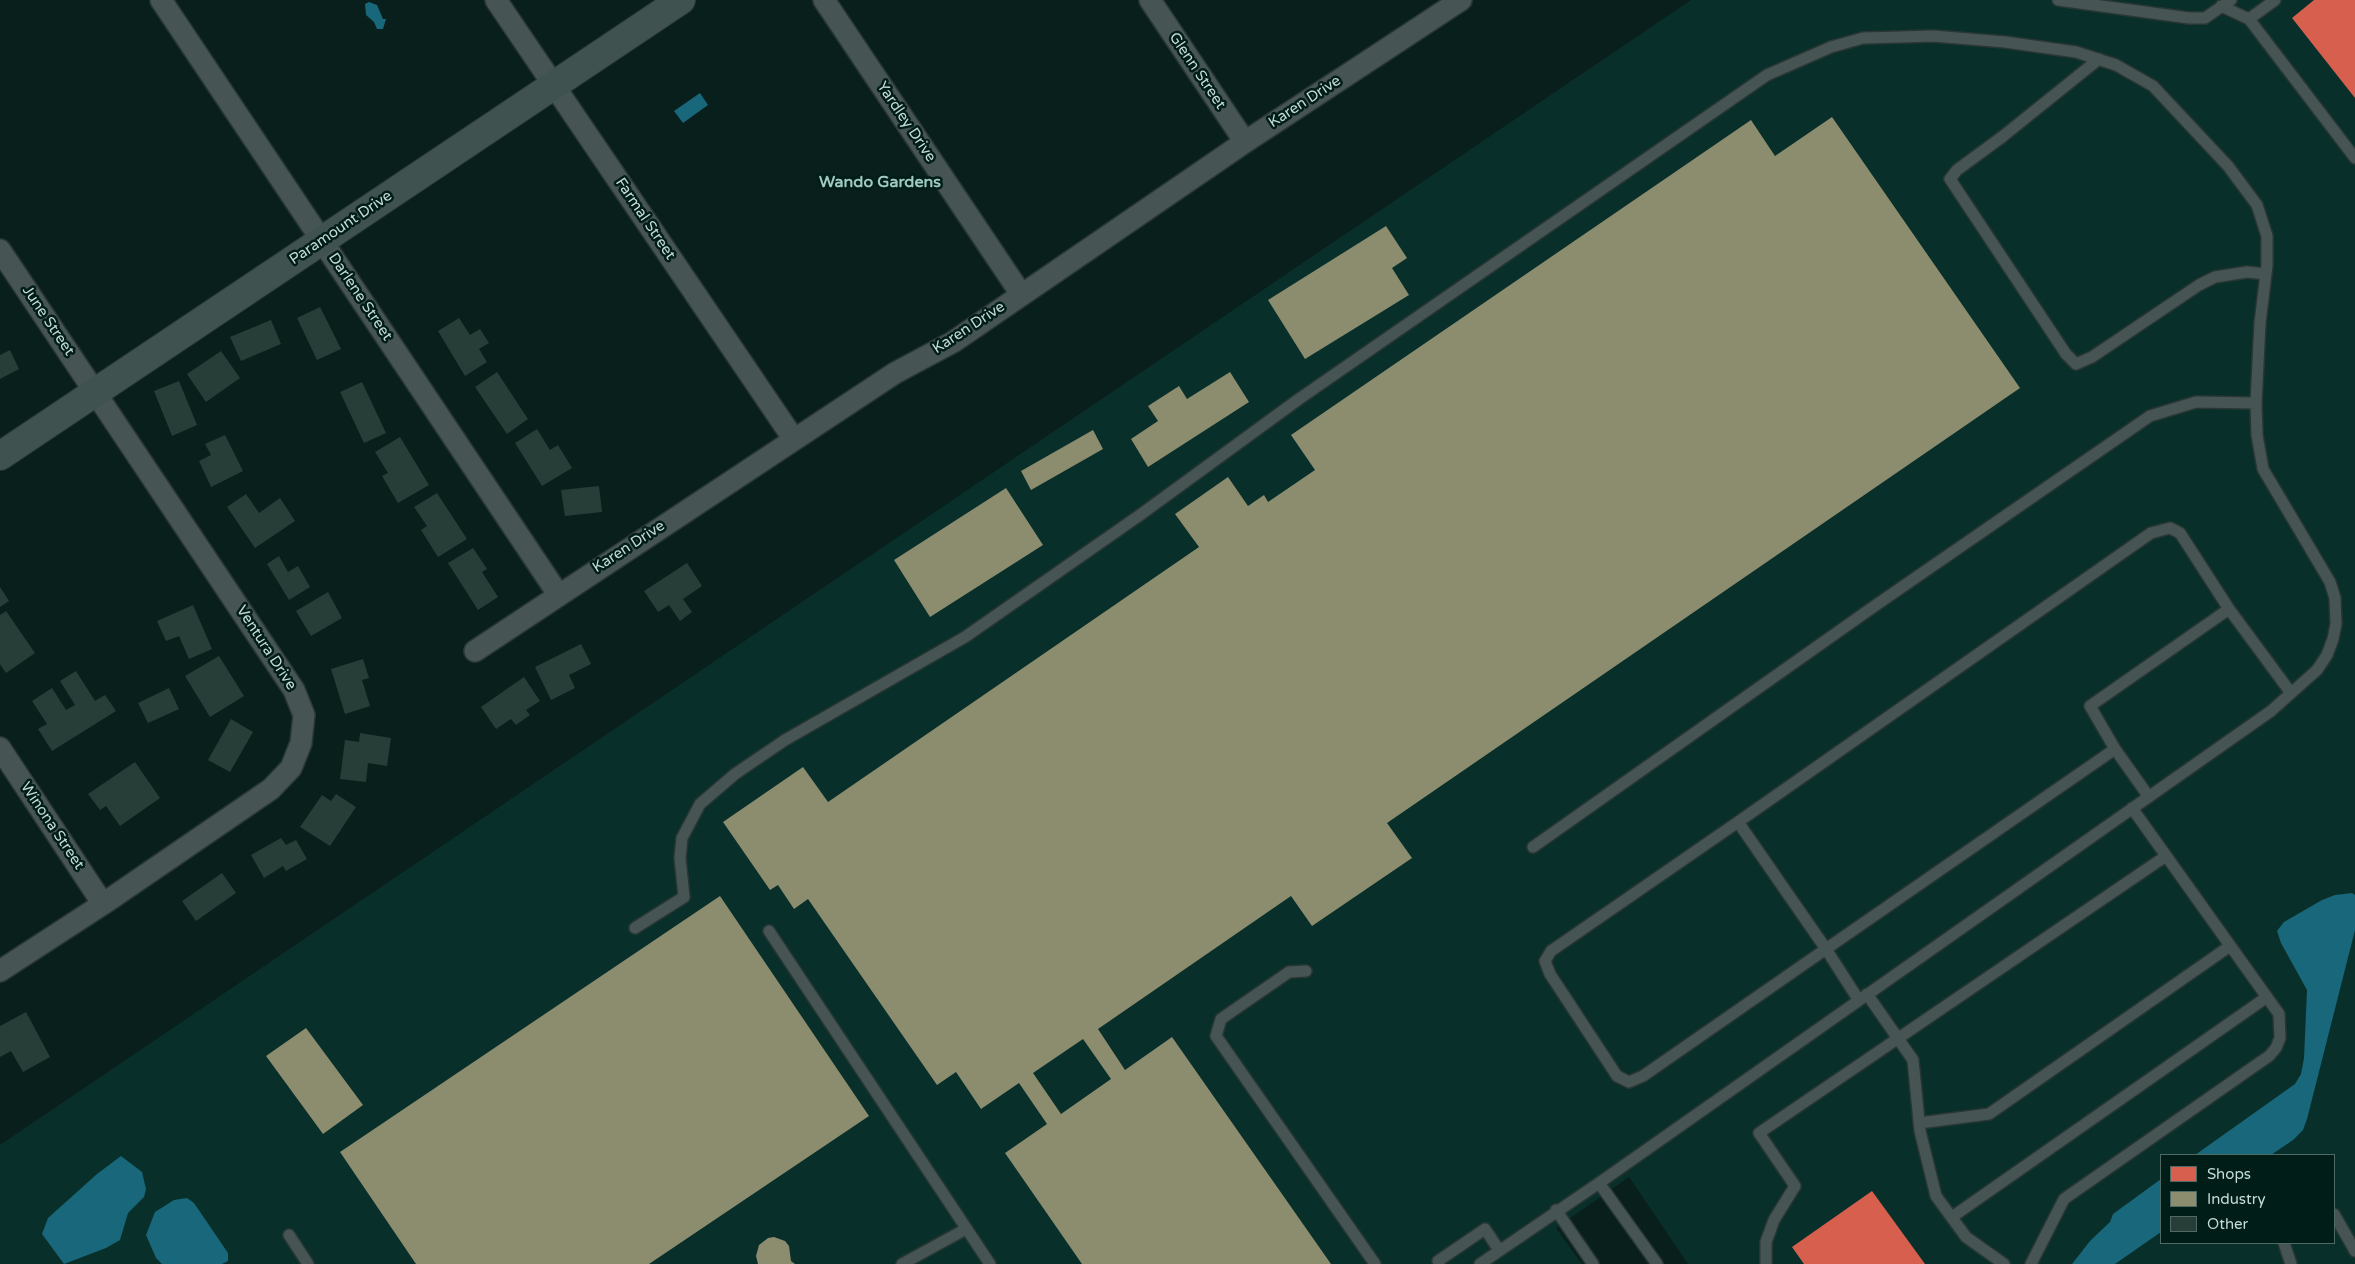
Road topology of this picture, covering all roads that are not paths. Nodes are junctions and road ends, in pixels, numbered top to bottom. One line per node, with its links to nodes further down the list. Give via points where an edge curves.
1 (161, 0): 15 (street, Darlene Street)
2 (496, 0): 12 (street, Farmal Street)
3 (681, 0): 12 (street, Paramount Drive)
4 (824, 0): 18 (street, Yardley Drive)
5 (1150, 0): 13 (street, Glenn Street)
6 (1461, 0): 13 (street, Karen Drive)
7 (2058, 0): 9 (lane, via 2189,18 2205,18)
8 (2275, 0): 10 (lane)
9 (2226, 3): 10 (lane)
10 (2249, 19): 14 (lane)
11 (2099, 59): 17 (lane, via 2153,86 2228,166 2256,205 2267,236); 17 (lane, via 1957,170 1950,179 2066,354 2076,364 2092,357 2215,277 2247,272); 35 (lane, via 2076,52 2005,42 1932,36 1863,38 1800,59 1767,75 1315,388 965,637 785,740 735,774 700,804 682,838 680,858 684,897)
12 (554, 85): 15 (street, Paramount Drive); 21 (street, Farmal Street)
13 (1245, 142): 18 (street, Karen Drive)
14 (2355, 158)
15 (322, 240): 19 (street, Paramount Drive); 23 (street, Darlene Street)
16 (0, 250): 19 (street, June Street)
17 (2266, 274): 20 (lane)
18 (1021, 294): 21 (street, Karen Drive, via 953,342 895,372)
19 (95, 392): 22 (street, Paramount Drive); 34 (street, Ventura Drive, via 294,690 304,715 301,743 291,768 272,789)
20 (2256, 403): 26 (lane, via 2256,435 2264,469 2330,582 2336,598 2336,624 2326,655 2317,670); 32 (lane, via 2196,402 2150,416 1876,604)
21 (793, 438): 23 (street, Karen Drive)
22 (0, 456)
23 (558, 594): 25 (street, Karen Drive)
24 (2229, 609): 26 (lane); 28 (lane, via 2090,706); 31 (lane, via 2180,533 2170,528 2151,533)
25 (475, 651)
26 (2291, 693): 29 (lane, via 2271,711)
27 (0, 748): 34 (street, Winona Street)
28 (2115, 749): 29 (lane); 38 (lane)
29 (2149, 797): 30 (lane)
30 (2132, 808): 33 (lane); 41 (lane)
31 (1738, 822): 38 (lane); 38 (lane, via 1551,951 1545,961 1550,974 1617,1076 1629,1082 1642,1076)
32 (1533, 847)
33 (2166, 856): 37 (lane); 43 (lane)
34 (104, 904): 39 (street, Ventura Drive)
35 (635, 928)
36 (769, 931): 49 (lane)
37 (2230, 946): 42 (lane); 44 (lane, via 1989,1114)
38 (1826, 949): 41 (lane)
39 (0, 971)
40 (1306, 971): 58 (lane, via 1289,972 1221,1019 1216,1036)
41 (1863, 997): 43 (lane); 45 (lane)
42 (2267, 997): 48 (lane); 64 (lane, via 2279,1014 2280,1025 2280,1038 2269,1056 2064,1198)
43 (1899, 1038): 44 (lane, via 1913,1060); 62 (lane, via 1760,1133 1795,1186 1774,1220 1766,1242)
44 (1919, 1123): 48 (lane, via 1936,1196)
45 (1599, 1183): 46 (lane); 61 (lane)
46 (1556, 1210): 52 (lane); 60 (lane)
47 (2335, 1216): 53 (lane)
48 (1952, 1217): 63 (lane, via 1966,1237)
49 (966, 1229): 56 (lane); 57 (lane)
50 (289, 1235): 55 (lane)
51 (2284, 1244): 65 (lane)
52 (1499, 1250): 54 (lane, via 1485,1229); 59 (lane)
53 (2355, 1251)
54 (1437, 1263)
55 (308, 1264)
56 (902, 1264)
57 (990, 1264)
58 (1375, 1264)
59 (1480, 1264)
60 (1593, 1264)
61 (1657, 1264)
62 (1766, 1264)
63 (2004, 1264)
64 (2031, 1264)
65 (2291, 1264)

